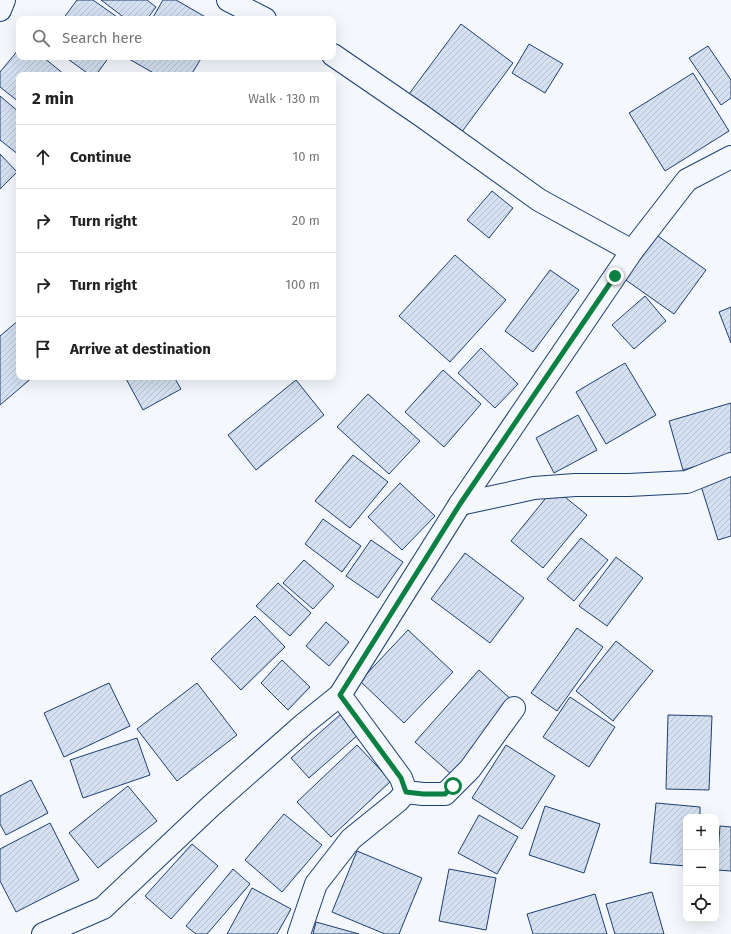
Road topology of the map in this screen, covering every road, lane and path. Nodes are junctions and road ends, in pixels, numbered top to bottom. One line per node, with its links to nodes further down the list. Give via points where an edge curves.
1 (4, 0): 3 (street)
2 (228, 0): 4 (street)
3 (0, 10)
4 (260, 16)
5 (336, 57): 7 (street, via 539,200)
6 (731, 157): 7 (street, via 688,180)
7 (632, 251): 9 (street)
8 (731, 464): 9 (street, via 687,482 534,488)
9 (460, 504): 10 (street)
10 (340, 695): 12 (street, via 401,778); 13 (street, via 211,806 103,908)
11 (514, 708): 12 (street, via 470,769 445,794)
12 (406, 792): 14 (street, via 350,839 316,884)
13 (43, 934)
14 (299, 934)

